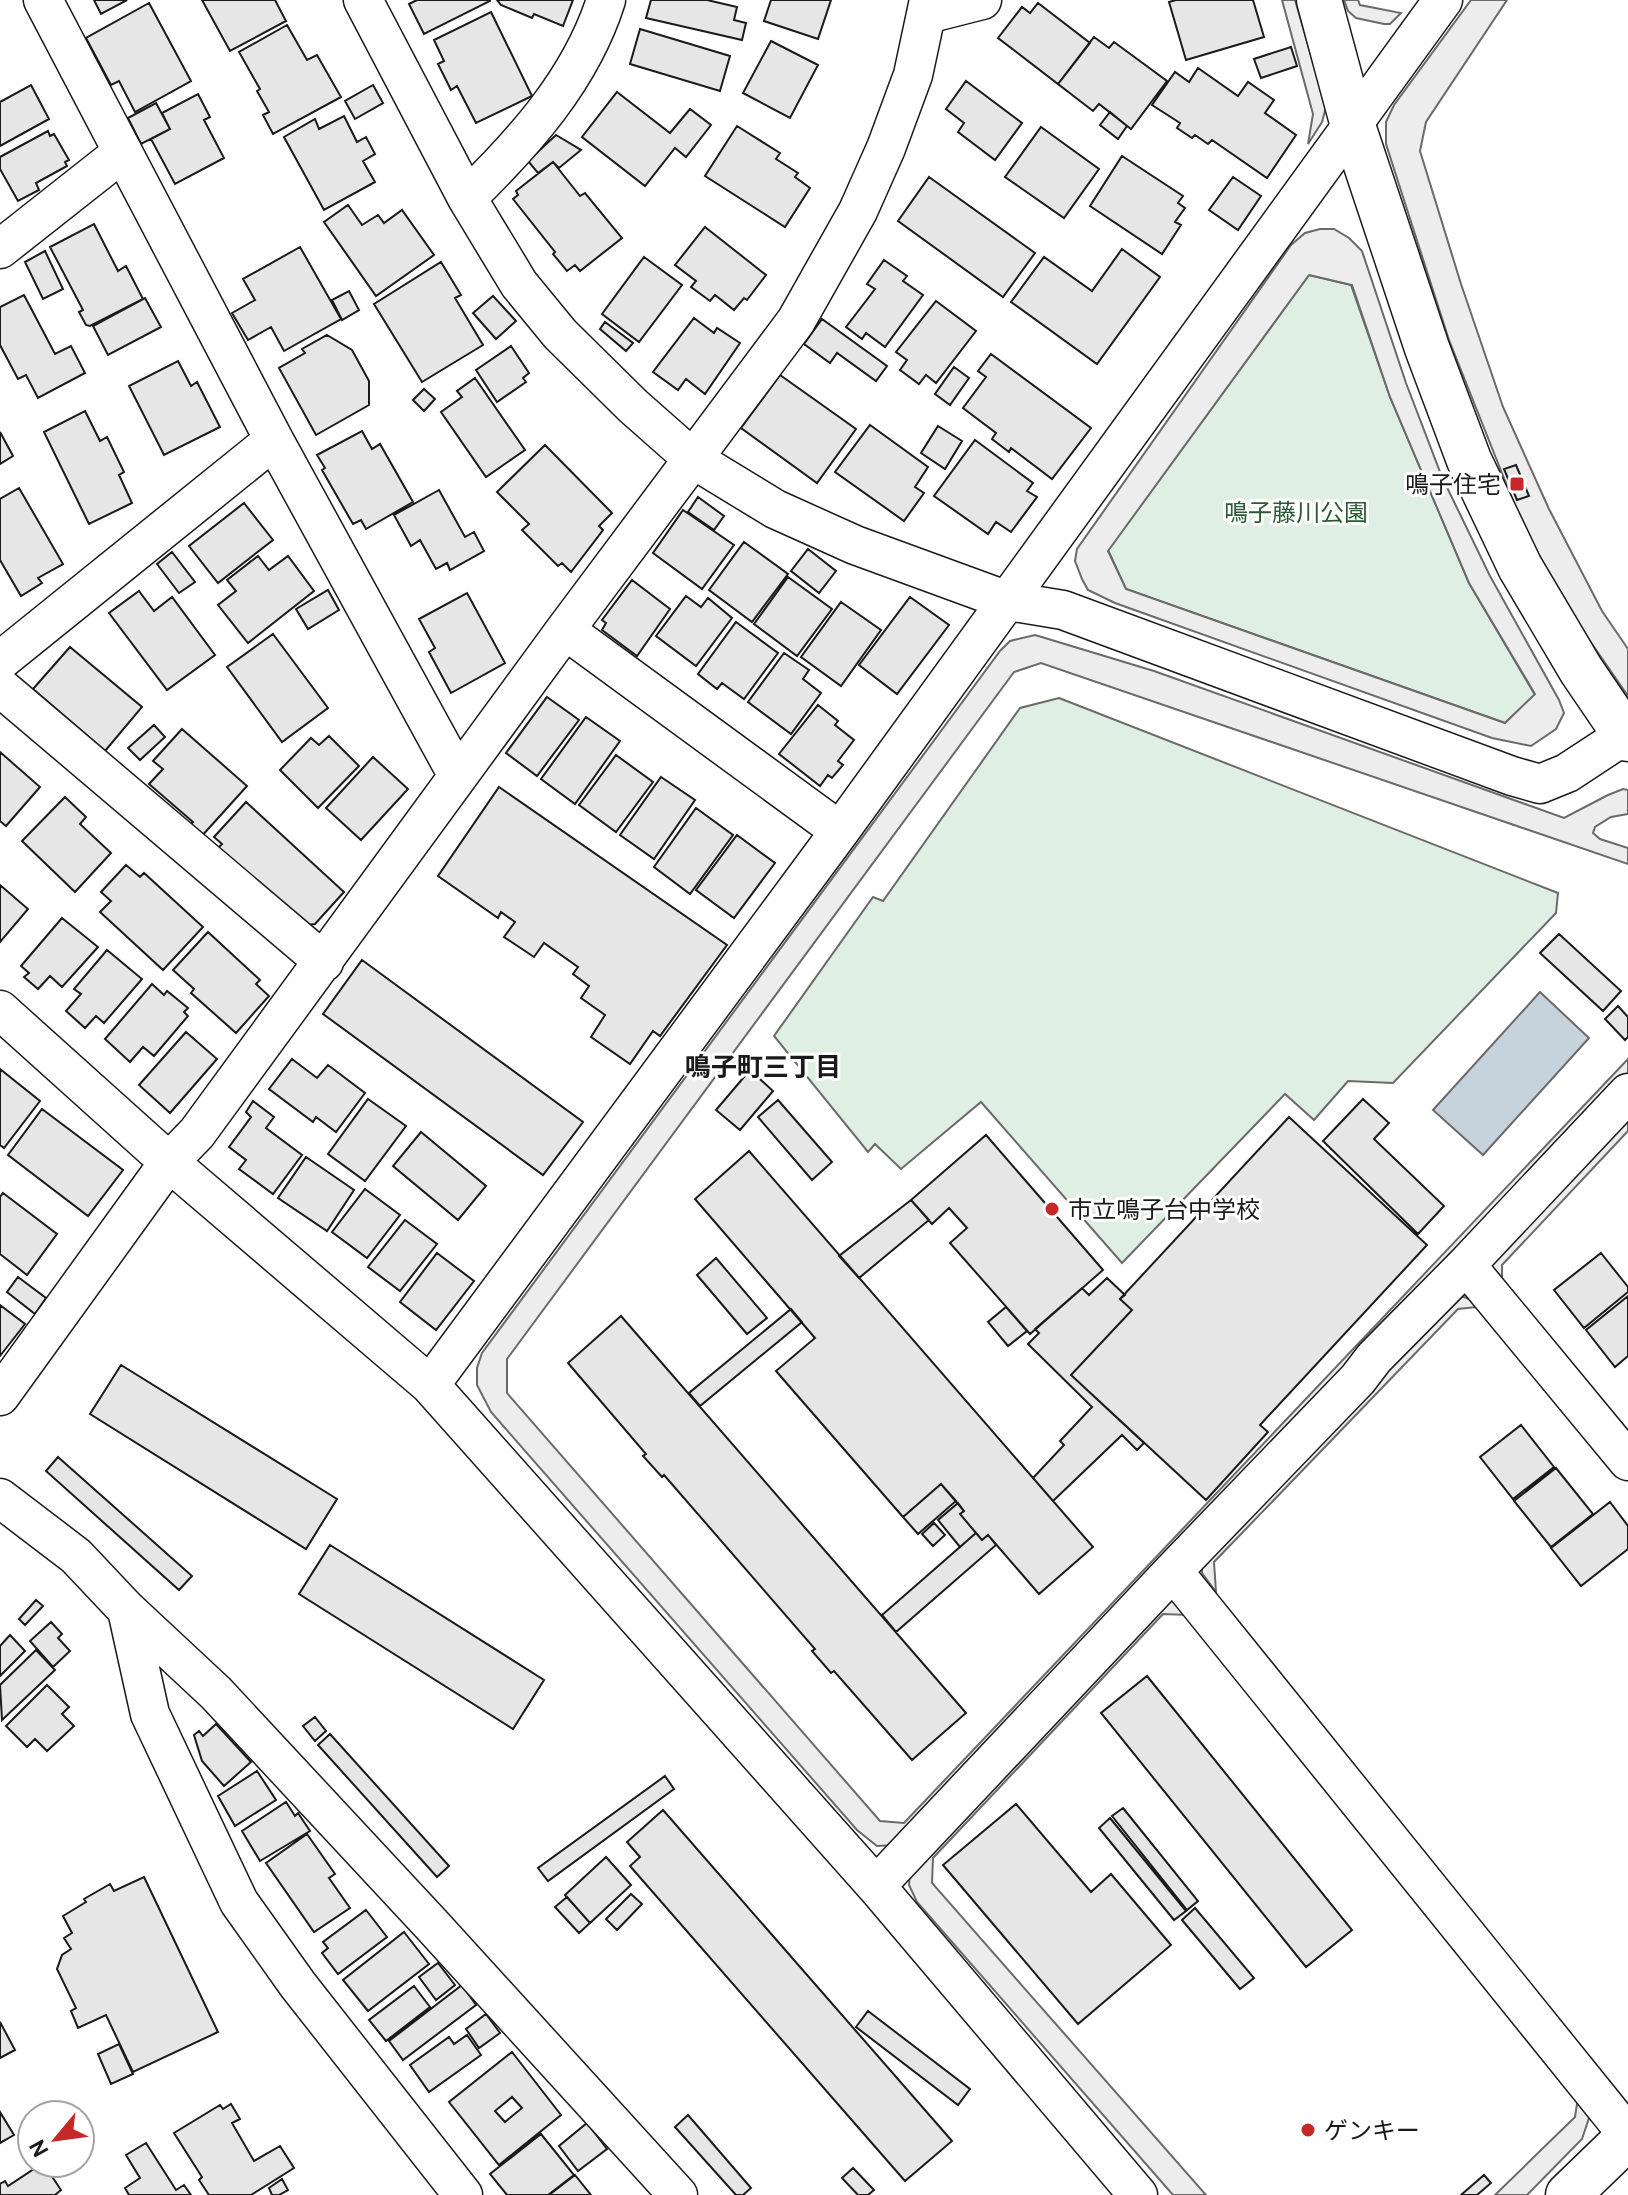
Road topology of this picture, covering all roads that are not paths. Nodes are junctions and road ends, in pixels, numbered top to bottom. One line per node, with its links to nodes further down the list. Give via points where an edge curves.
1 (43, 0): 9 (street)
2 (363, 0): 10 (street)
3 (606, 0): 10 (street, via 573,75 511,155)
4 (982, 0): 7 (street)
5 (1319, 0): 8 (street)
6 (1443, 0): 8 (street)
7 (928, 7): 13 (street, via 913,75 858,211 796,321)
8 (1353, 126): 14 (street); 18 (street, via 1469,460 1520,567)
9 (123, 152): 11 (street); 12 (street)
10 (467, 198): 13 (street, via 519,284 560,334)
11 (0, 249)
12 (274, 440): 16 (street); 19 (street)
13 (693, 459): 14 (street, via 775,509 855,545); 15 (street)
14 (1008, 601): 18 (street, via 1063,610 1540,784); 20 (street)
15 (565, 630): 19 (street); 20 (street)
16 (0, 661)
17 (0, 687): 21 (street)
18 (1626, 737)
19 (458, 776): 21 (street)
20 (840, 831): 26 (street)
21 (324, 962): 24 (street, via 197,1133)
22 (0, 1010): 24 (street)
23 (1628, 1093): 25 (street)
24 (169, 1162): 26 (street); 27 (street)
25 (1466, 1265): 28 (street); 30 (street)
26 (430, 1385): 32 (street)
27 (0, 1396)
28 (1628, 1461)
29 (0, 1498): 31 (street, via 76,1556)
30 (1173, 1571): 32 (street); 33 (street)
31 (127, 1610): 35 (street, via 150,1714 239,1902); 36 (street, via 216,1693)
32 (876, 1886): 34 (street)
33 (1628, 2136): 37 (street)
34 (1129, 2191)
35 (463, 2195)
36 (678, 2195)
37 (1568, 2195)

